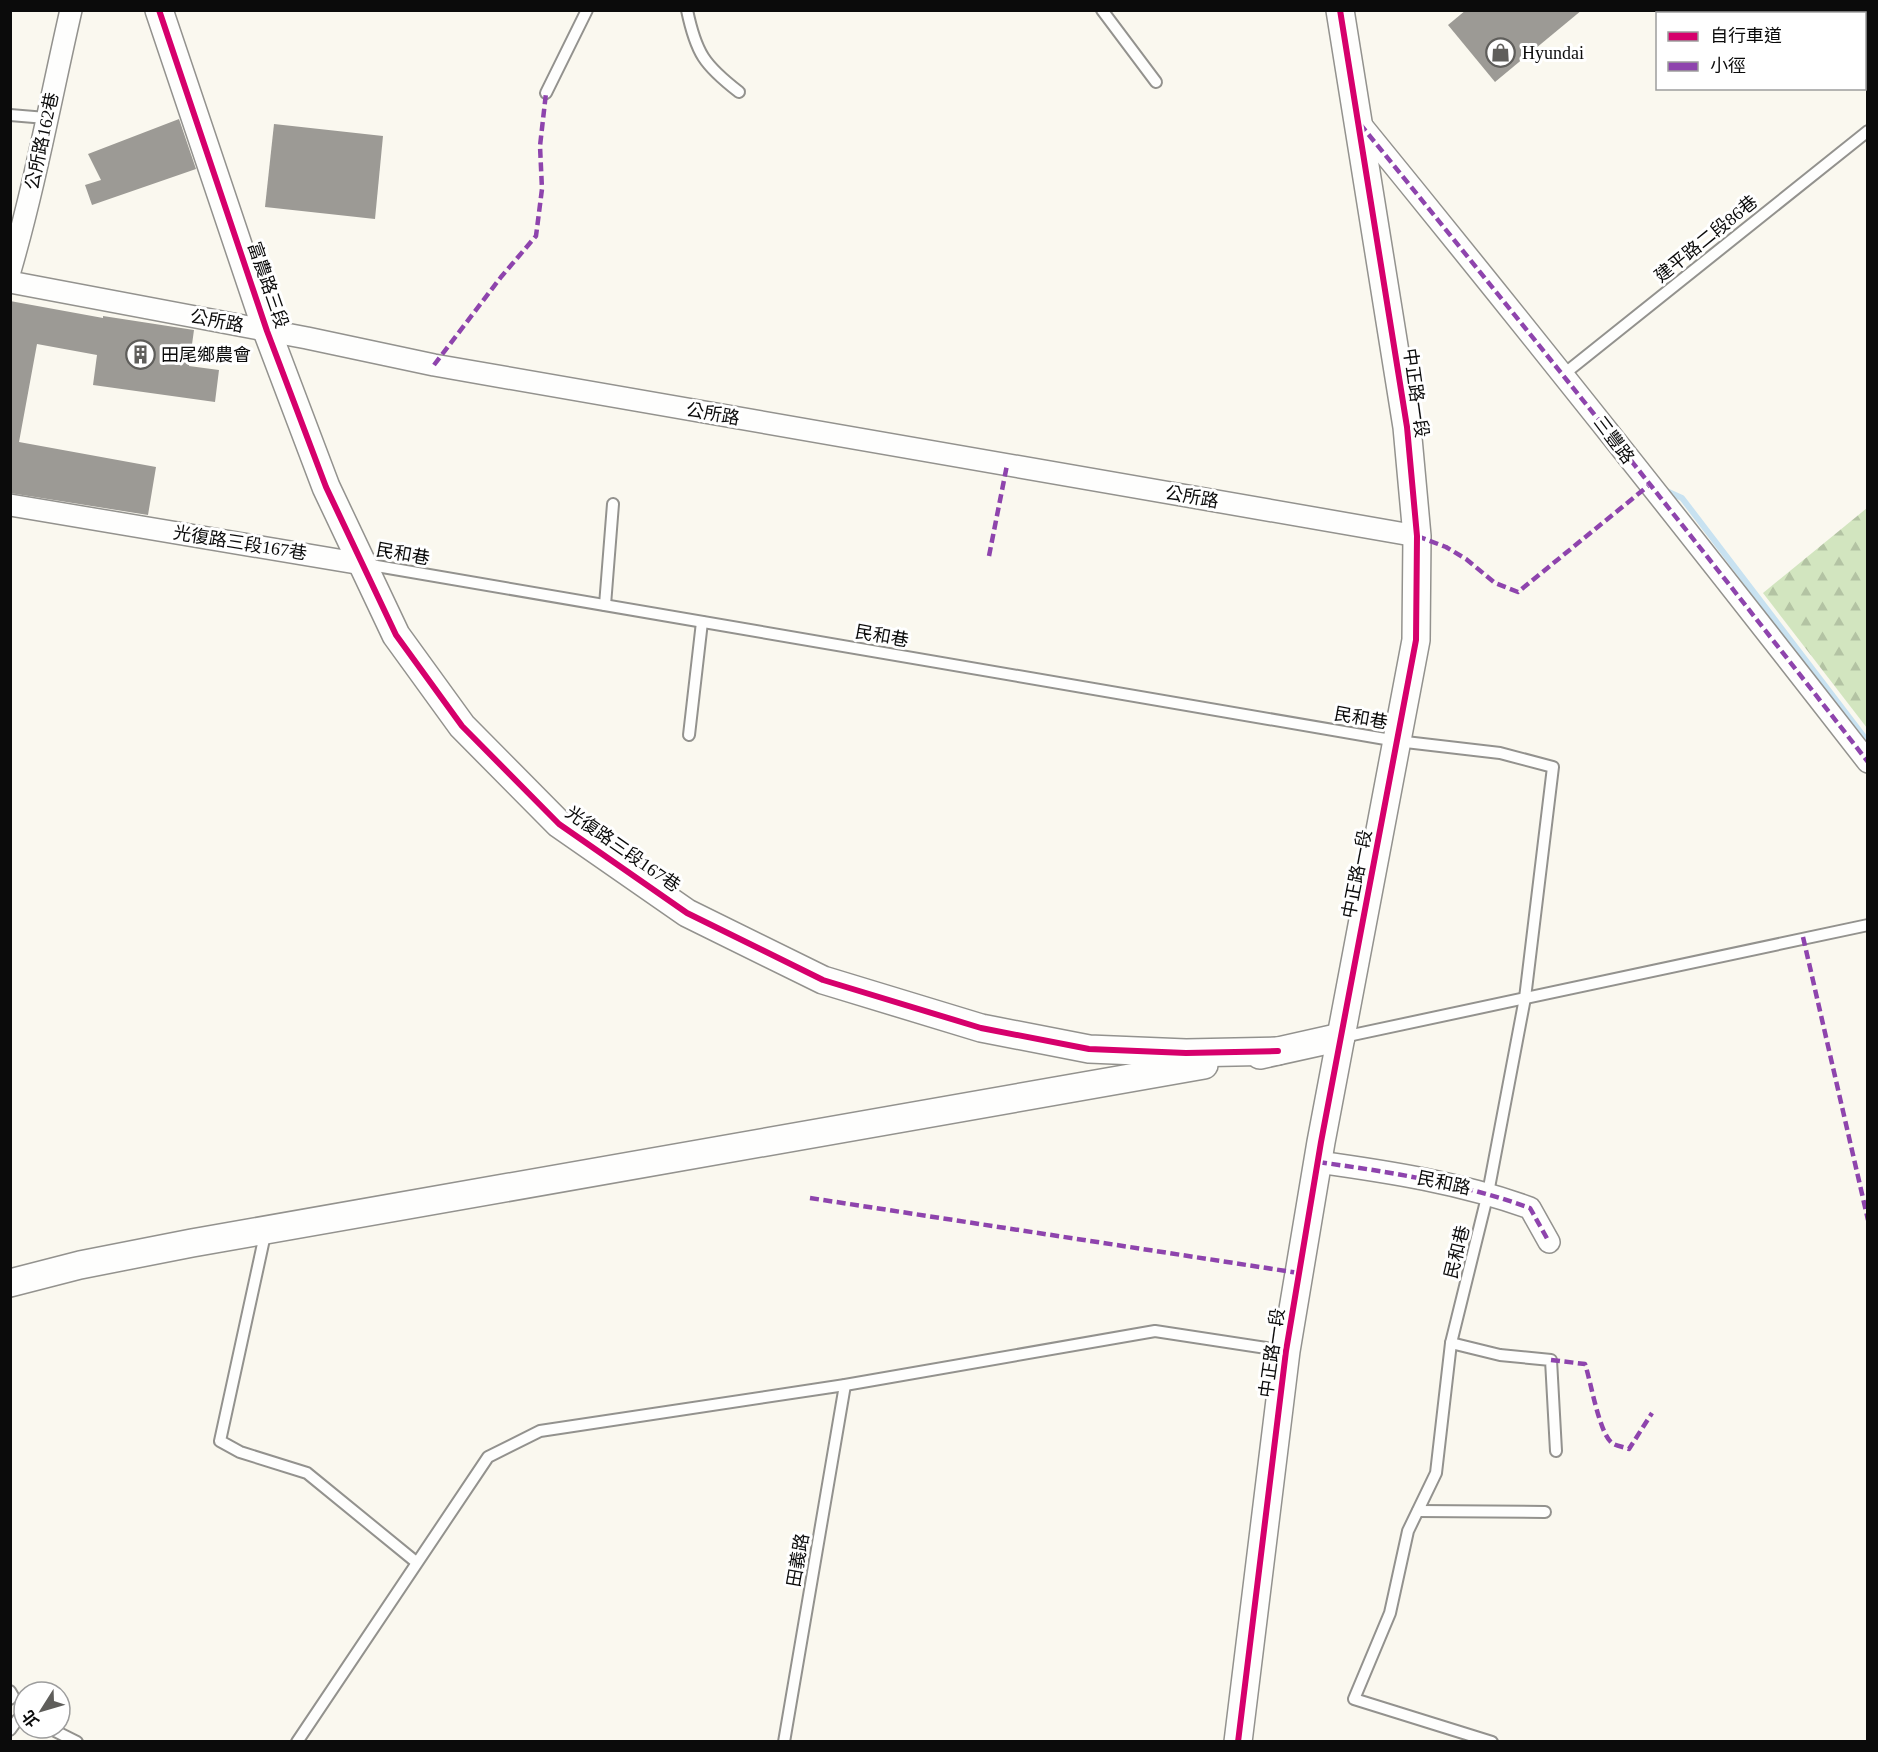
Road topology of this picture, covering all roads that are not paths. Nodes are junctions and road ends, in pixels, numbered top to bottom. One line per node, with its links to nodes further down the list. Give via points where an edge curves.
1 (71, 10): 11 (street, 公所路162巷)
2 (159, 10): 16 (street, 富農路三段)
3 (587, 10): 9 (lane)
4 (687, 10): 8 (lane, via 694,42 715,73)
5 (1102, 10): 7 (lane)
6 (1340, 10): 12 (street, 中正路一段)
7 (1156, 82)
8 (739, 92)
9 (546, 93)
10 (10, 115): 11 (lane)
11 (46, 118): 14 (street, 公所路162巷, via 36,177)
12 (1357, 120): 17 (street, 三豐路); 20 (street, 中正路一段, via 1407,427)
13 (1868, 131): 17 (lane, 建平路二段86巷)
14 (10, 271)
15 (10, 282): 16 (street, 公所路)
16 (267, 331): 20 (street, 公所路, via 445,367); 21 (street, 富農路三段, via 326,488)
17 (1564, 374): 26 (street, 三豐路)
18 (613, 504): 22 (lane)
19 (10, 505): 21 (street, 光復路三段167巷)
20 (1417, 536): 25 (street, 中正路一段, via 1416,640)
21 (362, 564): 22 (lane, 民和巷); 30 (street, 光復路三段167巷, via 396,635 462,726 559,824 687,913 823,980 981,1028)
22 (605, 605): 23 (lane, 民和巷)
23 (702, 622): 24 (lane); 25 (lane, 民和巷)
24 (689, 735)
25 (1397, 741): 28 (lane, 民和巷, via 1500,753 1553,767); 29 (street, 中正路一段)
26 (1868, 762)
27 (1868, 925): 28 (lane)
28 (1525, 998): 29 (lane); 34 (lane, 民和巷)
29 (1341, 1037): 31 (street); 33 (street, 中正路一段)
30 (1089, 1049): 31 (street, 光復路三段167巷); 32 (street, via 1099,1065 1099,1075)
31 (1278, 1051): 32 (street)
32 (1092, 1086): 35 (street)
33 (1318, 1162): 34 (street, 民和路); 39 (street, 中正路一段)
34 (1488, 1193): 36 (street, 民和路, via 1530,1208); 38 (lane, 民和巷)
35 (267, 1230): 37 (street, via 80,1265); 44 (lane, via 220,1441 240,1452 307,1473)
36 (1549, 1242)
37 (10, 1283)
38 (1451, 1343): 41 (lane, via 1500,1355 1551,1360); 42 (lane, 民和巷, via 1436,1473)
39 (1286, 1351): 40 (lane, via 1155,1331); 49 (street, 中正路一段)
40 (845, 1385): 44 (lane, via 540,1431 488,1456); 48 (lane, 田義路)
41 (1556, 1451)
42 (1418, 1511): 43 (lane); 50 (lane, 民和巷, via 1408,1531 1390,1613 1354,1699)
43 (1545, 1512)
44 (416, 1562): 47 (lane)
45 (10, 1691): 46 (lane)
46 (10, 1699)
47 (297, 1742)
48 (784, 1742)
49 (1238, 1742)
50 (1492, 1742)

